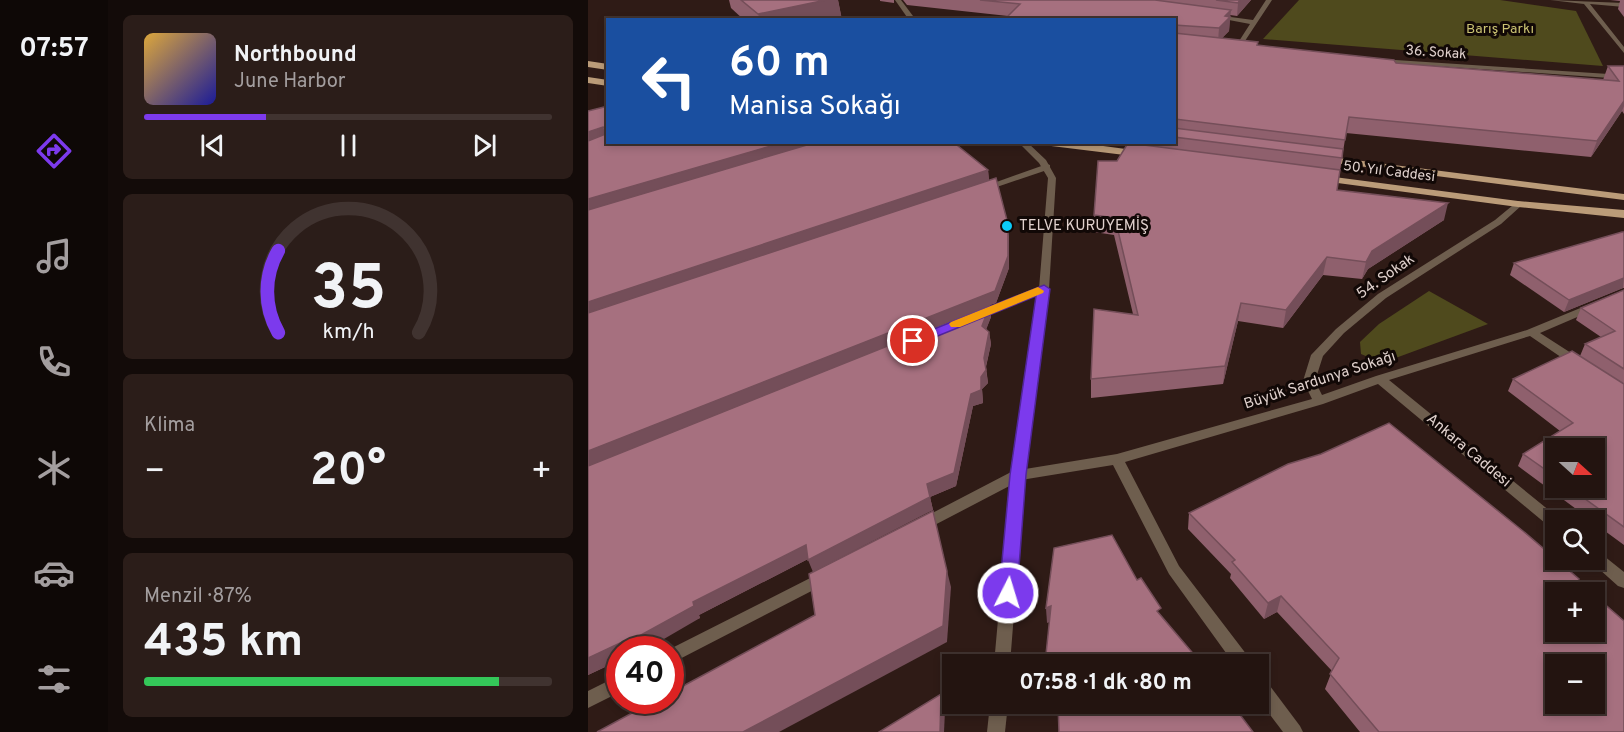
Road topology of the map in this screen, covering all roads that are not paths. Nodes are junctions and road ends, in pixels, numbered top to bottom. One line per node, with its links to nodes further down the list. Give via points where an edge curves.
1 (898, 0): 7 (street)
2 (1269, 0): 8 (street)
3 (1553, 0): 4 (street)
4 (1586, 3): 5 (street); 12 (street)
5 (1624, 5)
6 (1207, 16): 8 (street)
7 (912, 18)
8 (1253, 22): 10 (street)
9 (1227, 48): 10 (street)
10 (1237, 49): 11 (street)
11 (1248, 50)
12 (1624, 51)
13 (1375, 60): 16 (street, 36. Sokak)
14 (588, 64): 15 (main road)
15 (606, 67)
16 (1624, 77)
17 (588, 80): 18 (main road)
18 (606, 83)
19 (1024, 144): 23 (street)
20 (1058, 144): 21 (main road)
21 (1150, 156)
22 (1314, 158): 26 (main road, 50. Yıl Caddesi)
23 (1047, 167): 25 (street); 29 (street, via 1052,178)
24 (1304, 176): 27 (main road, 50. Yıl Caddesi)
25 (968, 194)
26 (1624, 197)
27 (1518, 204): 28 (main road, 50. Yıl Caddesi); 35 (street, 54. Sokak, via 1498,222 1382,296 1340,331 1317,355 1308,381)
28 (1624, 214)
29 (1044, 289): 31 (street); 37 (street)
30 (1624, 293): 32 (street, Büyük Sardunya Sokağı)
31 (966, 320)
32 (1532, 332): 33 (street); 34 (street, Büyük Sardunya Sokağı)
33 (1587, 369)
34 (1380, 379): 35 (street, Büyük Sardunya Sokağı); 38 (street, Ankara Caddesi)
35 (1319, 401): 36 (street, Büyük Sardunya Sokağı)
36 (1117, 459): 37 (street, Büyük Sardunya Sokağı); 45 (street, via 1174,570)
37 (1018, 475): 39 (street, Büyük Sardunya Sokağı); 44 (street)
38 (1545, 515)
39 (913, 530)
40 (1605, 565): 42 (street)
41 (839, 568): 43 (street)
42 (1624, 581)
43 (684, 650)
44 (1003, 654)
45 (1237, 654)
46 (606, 690): 48 (street)
47 (1269, 699): 51 (street)
48 (588, 700)
49 (998, 714): 50 (street)
50 (996, 732)
51 (1294, 732)

